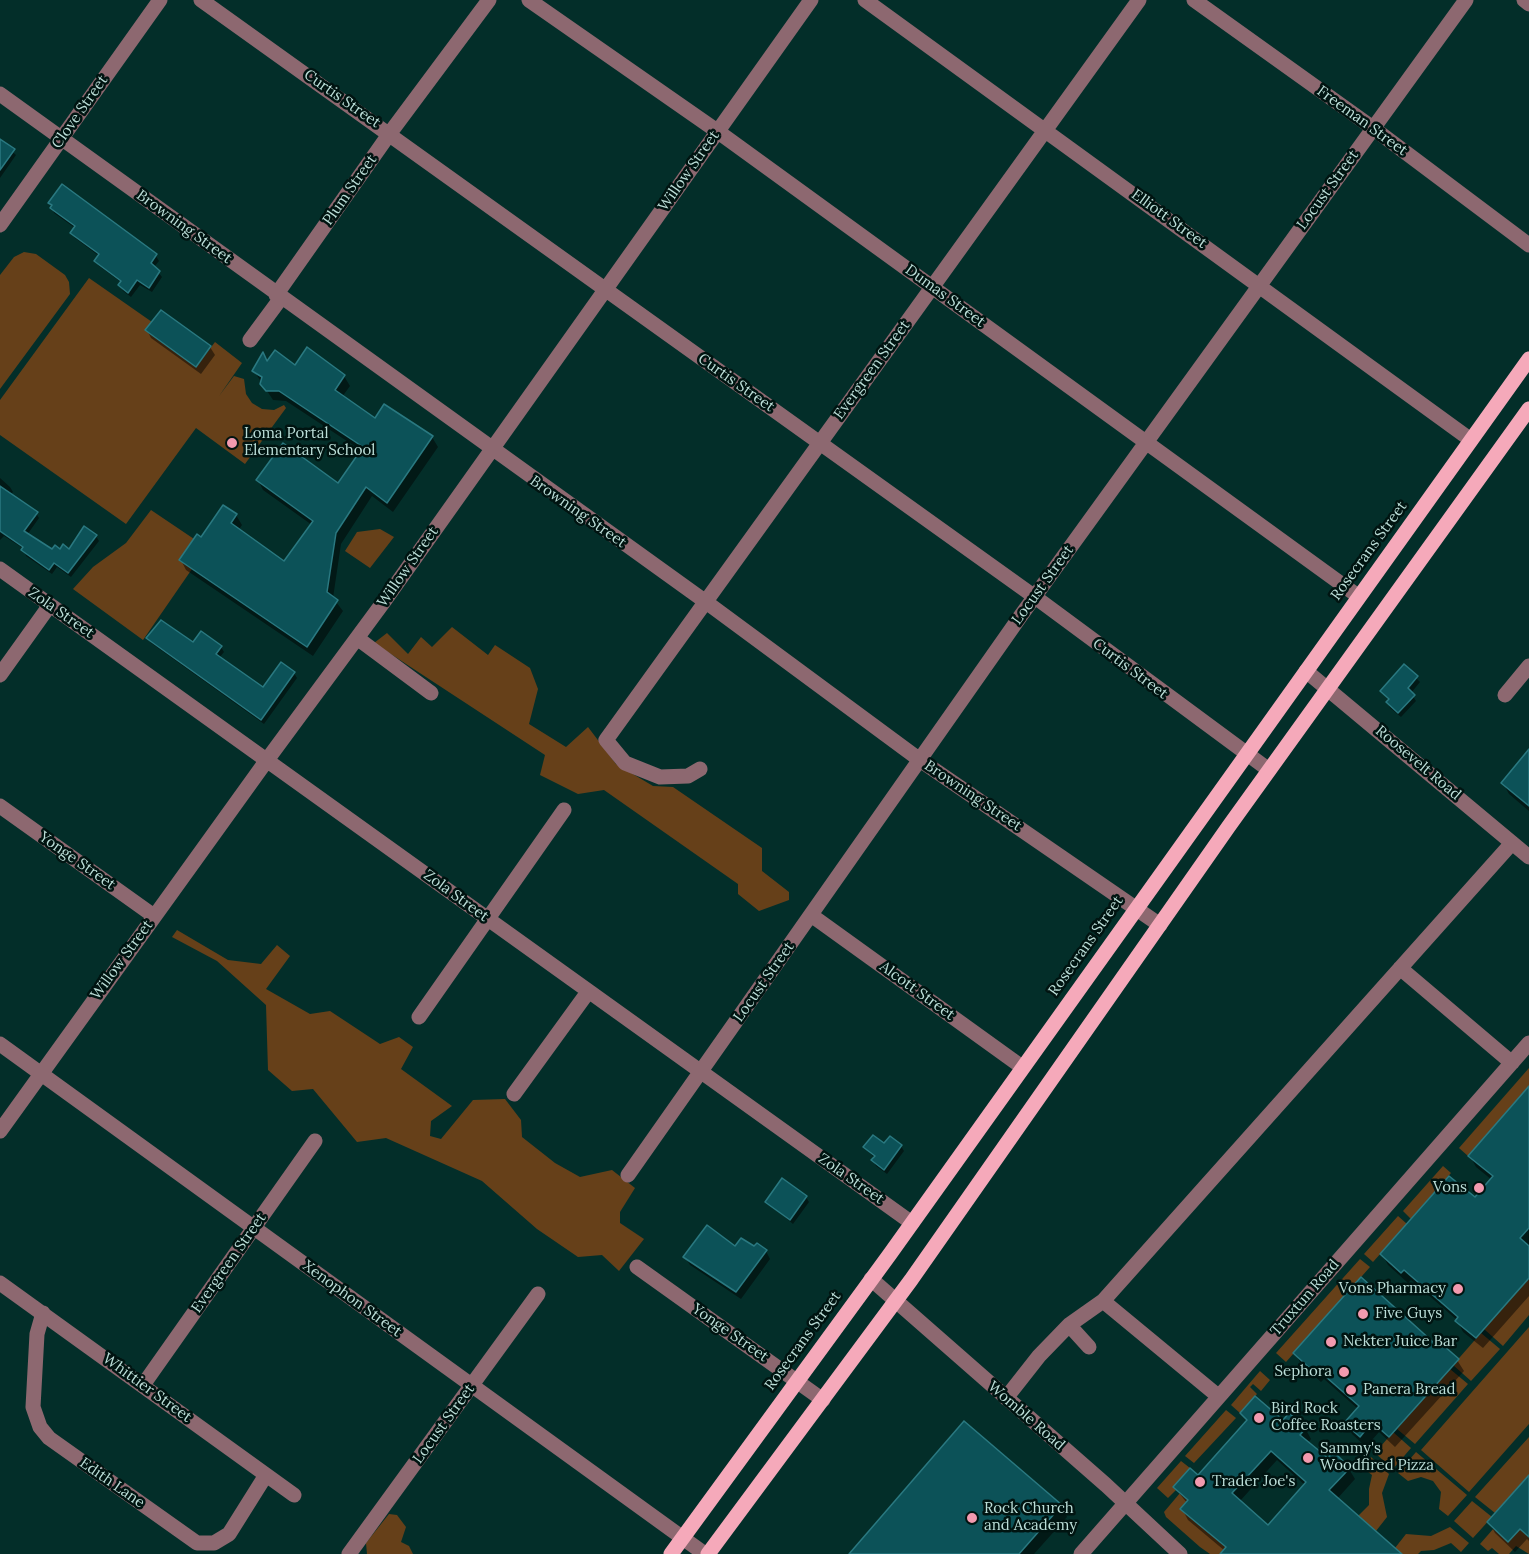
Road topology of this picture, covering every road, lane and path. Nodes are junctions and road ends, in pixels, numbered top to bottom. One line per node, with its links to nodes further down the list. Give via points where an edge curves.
1 (160, 0): 17 (street, Clove Street)
2 (201, 0): 16 (street, Curtis Street)
3 (489, 0): 16 (street, Plum Street)
4 (529, 0): 15 (street, Dumas Street)
5 (811, 0): 15 (street, Willow Street)
6 (865, 0): 14 (street, Elliott Street)
7 (1139, 0): 14 (street, Evergreen Street)
8 (1194, 0): 13 (street, Freeman Street)
9 (1466, 0): 13 (street, Locust Street)
10 (1524, 0): 11 (street)
11 (1529, 4)
12 (0, 94): 17 (street, Browning Street)
13 (1373, 128): 19 (street, Freeman Street); 20 (street, Locust Street)
14 (1044, 129): 20 (street, Elliott Street); 21 (street, Evergreen Street)
15 (717, 131): 21 (street, Dumas Street); 22 (street, Willow Street)
16 (390, 133): 22 (street, Curtis Street); 23 (street, Plum Street)
17 (62, 138): 18 (street, Clove Street); 23 (street, Browning Street)
18 (0, 225)
19 (1529, 245)
20 (1259, 285): 27 (street, Elliott Street); 28 (street, Locust Street)
21 (932, 287): 28 (street, Dumas Street); 29 (street, Evergreen Street)
22 (605, 289): 29 (street, Curtis Street); 30 (street, Willow Street)
23 (278, 296): 24 (street, Plum Street); 30 (street, Browning Street)
24 (250, 340)
25 (1529, 359): 27 (main road, Rosecrans Street)
26 (1529, 409): 40 (main road)
27 (1471, 440): 32 (main road, Rosecrans Street)
28 (1146, 442): 32 (street, Dumas Street); 33 (street, Locust Street)
29 (820, 443): 33 (street, Curtis Street); 34 (street, Evergreen Street)
30 (491, 449): 34 (street, Browning Street); 36 (street, Willow Street)
31 (0, 569): 35 (street, Zola Street)
32 (1358, 596): 38 (main road, Rosecrans Street)
33 (1035, 597): 43 (street, Curtis Street); 45 (street, Locust Street)
34 (706, 602): 45 (street, Browning Street); 46 (street, Evergreen Street, via 606,740 625,763 660,777 688,776)
35 (50, 605): 39 (street); 44 (street, Zola Street)
36 (357, 638): 41 (street); 44 (street, Willow Street)
37 (1529, 666): 42 (street)
38 (1306, 671): 40 (street, Roosevelt Road); 43 (main road, Rosecrans Street)
39 (0, 675)
40 (1329, 688): 47 (main road); 50 (street, Roosevelt Road)
41 (431, 693)
42 (1505, 695)
43 (1245, 754): 47 (street, Curtis Street); 52 (main road, Rosecrans Street)
44 (267, 760): 54 (street, Willow Street); 55 (street, Zola Street)
45 (920, 760): 52 (street, Browning Street); 53 (street, Locust Street)
46 (700, 769)
47 (1269, 770): 56 (main road)
48 (0, 806): 54 (street, Yonge Street)
49 (564, 810): 55 (street)
50 (1512, 843): 51 (street, Roosevelt Road); 57 (street)
51 (1529, 857)
52 (1136, 907): 56 (street, Browning Street); 63 (main road, Rosecrans Street)
53 (811, 915): 63 (street, Alcott Street); 65 (street, Locust Street)
54 (154, 916): 64 (street, Willow Street)
55 (487, 919): 58 (street, Zola Street); 59 (street)
56 (1160, 925): 76 (main road)
57 (1400, 968): 62 (street); 77 (street)
58 (588, 992): 65 (street, Zola Street); 66 (street)
59 (419, 1017)
60 (1529, 1043): 62 (street, Truxtun Road)
61 (0, 1044): 64 (street, Xenophon Street)
62 (1512, 1063): 84 (street, Truxtun Road)
63 (1022, 1067): 70 (main road, Rosecrans Street)
64 (41, 1073): 67 (street, Willow Street); 71 (street, Xenophon Street)
65 (700, 1073): 69 (street, Locust Street); 70 (street, Zola Street)
66 (514, 1094)
67 (0, 1131)
68 (315, 1142): 71 (street, Evergreen Street)
69 (628, 1174)
70 (912, 1223): 73 (main road, Rosecrans Street)
71 (255, 1227): 82 (street, Evergreen Street); 83 (street, Xenophon Street)
72 (637, 1267): 81 (street, Yonge Street)
73 (871, 1279): 76 (street, Womble Road); 81 (main road, Rosecrans Street)
74 (0, 1283): 78 (street, Whittier Street)
75 (538, 1294): 83 (street, Locust Street)
76 (896, 1300): 85 (street, Womble Road); 86 (main road)
77 (1103, 1301): 79 (street); 84 (street)
78 (43, 1313): 82 (street, Whittier Street); 87 (street, Edith Lane, via 37,1334 33,1407 49,1438 197,1543 214,1543 229,1534)
79 (1069, 1326): 80 (street); 85 (street)
80 (1089, 1347)
81 (797, 1380): 86 (street, Yonge Street); 90 (main road, Rosecrans Street)
82 (143, 1385): 87 (street, Whittier Street)
83 (473, 1385): 90 (street, Xenophon Street); 91 (street, Locust Street)
84 (1218, 1396): 89 (street, Truxtun Road)
85 (1006, 1398): 89 (street, Womble Road)
86 (823, 1400): 93 (main road)
87 (266, 1475): 88 (street, Whittier Street)
88 (294, 1495)
89 (1124, 1503): 94 (street, Truxtun Road); 95 (street, Womble Road)
90 (683, 1538): 92 (main road, Rosecrans Street); 93 (street, Xenophon Street)
91 (349, 1554)
92 (671, 1554)
93 (707, 1554)
94 (1081, 1554)
95 (1180, 1554)

